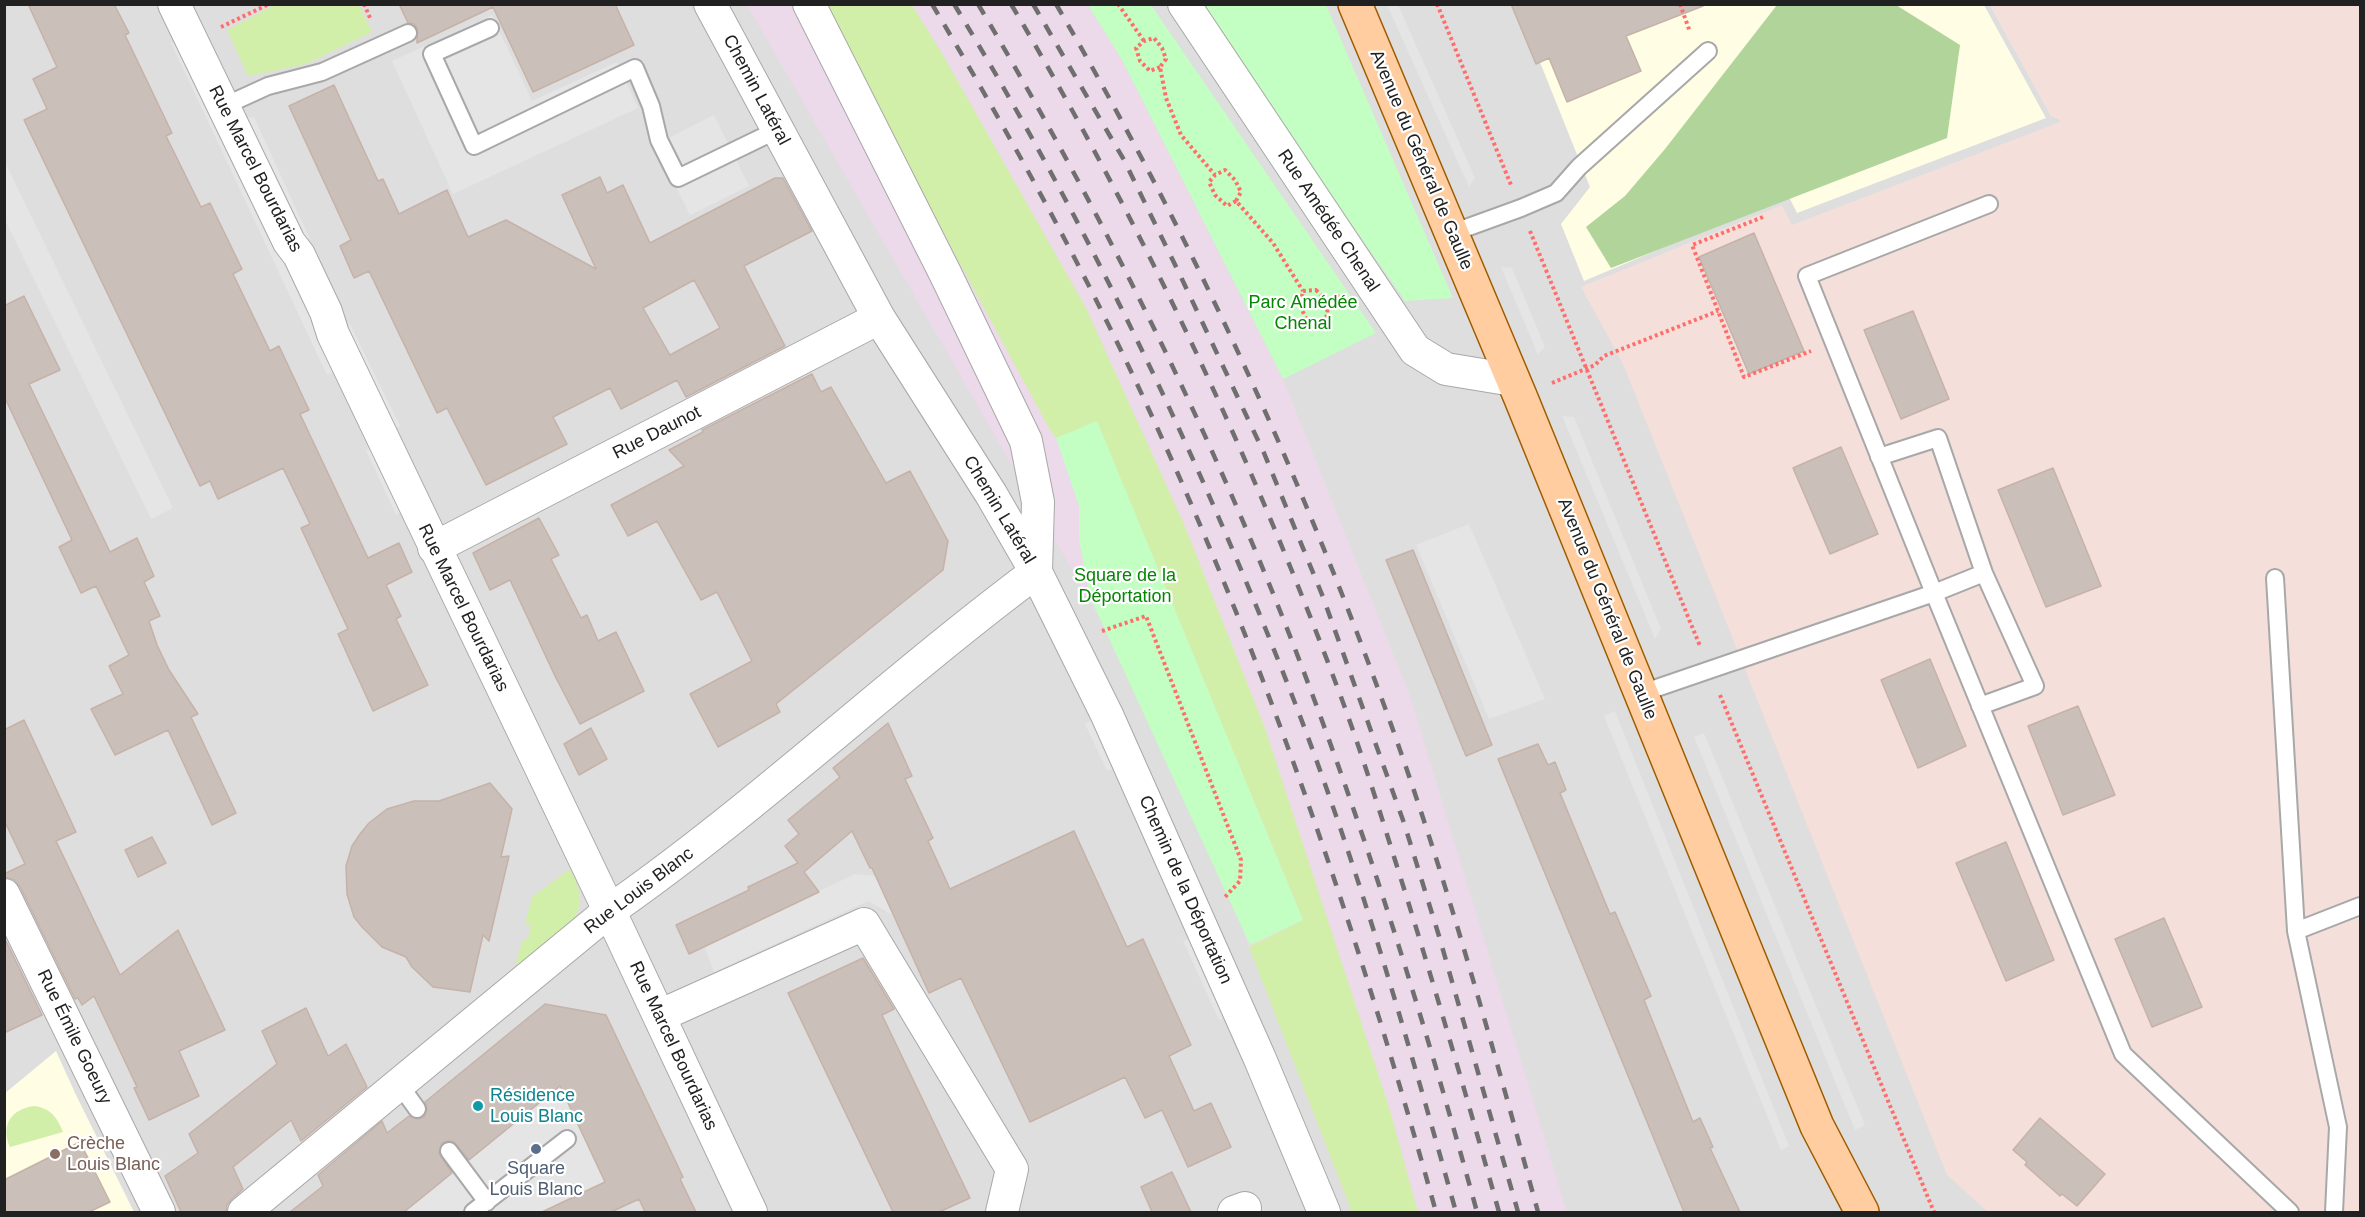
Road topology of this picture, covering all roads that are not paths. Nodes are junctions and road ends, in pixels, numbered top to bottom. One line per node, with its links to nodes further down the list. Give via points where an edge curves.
1 (174, 4): 9 (street, Rue Marcel Bourdarias)
2 (710, 4): 10 (street, Chemin Latéral)
3 (809, 4): 17 (street, Chemin Latéral, via 1026,441 1038,502)
4 (1184, 4): 14 (street, Rue Amédée Chenal, via 1415,350 1446,369)
5 (1354, 4): 12 (main road, Avenue du Général de Gaulle)
6 (490, 28): 10 (lane, via 432,54 474,146 635,68 651,106 659,140 678,178)
7 (408, 33): 9 (lane, via 321,72 268,86)
8 (1708, 51): 12 (lane, via 1579,167 1557,193)
9 (222, 107): 16 (street, Rue Marcel Bourdarias, via 299,255)
10 (777, 130): 13 (street, Chemin Latéral)
11 (1989, 204): 15 (lane, via 1807,276)
12 (1452, 233): 14 (main road, Avenue du Général de Gaulle)
13 (879, 318): 16 (street, Rue Daunot); 17 (street, Chemin Latéral, via 992,494)
14 (1514, 380): 21 (main road, Avenue du Général de Gaulle)
15 (1879, 457): 18 (lane, via 1938,438); 20 (lane)
16 (434, 548): 25 (street, Rue Marcel Bourdarias)
17 (1036, 572): 25 (street, Rue Louis Blanc, via 667,871); 38 (street, Chemin de la Déportation, via 1107,715)
18 (1984, 573): 20 (lane); 22 (lane, via 2035,686)
19 (2274, 578): 26 (lane)
20 (1934, 593): 21 (lane); 22 (lane)
21 (1642, 693): 39 (main road, Avenue du Général de Gaulle, via 1817,1126)
22 (1980, 706): 40 (lane, via 2123,1054)
23 (4, 895): 33 (street, Rue Émile Goeury)
24 (2361, 906): 26 (lane)
25 (609, 911): 27 (street, Rue Marcel Bourdarias); 28 (street, Rue Louis Blanc)
26 (2296, 931): 41 (lane, via 2338,1127)
27 (659, 1016): 36 (street, Rue Marcel Bourdarias); 37 (street, via 864,924 1012,1169)
28 (399, 1084): 29 (lane); 34 (street, Rue Louis Blanc)
29 (417, 1109)
30 (567, 1139): 32 (lane)
31 (449, 1151): 32 (lane)
32 (487, 1202): 35 (lane)
33 (159, 1212)
34 (244, 1212)
35 (473, 1212)
36 (751, 1212)
37 (1002, 1212)
38 (1324, 1212)
39 (1862, 1212)
40 (2290, 1212)
41 (2334, 1212)

